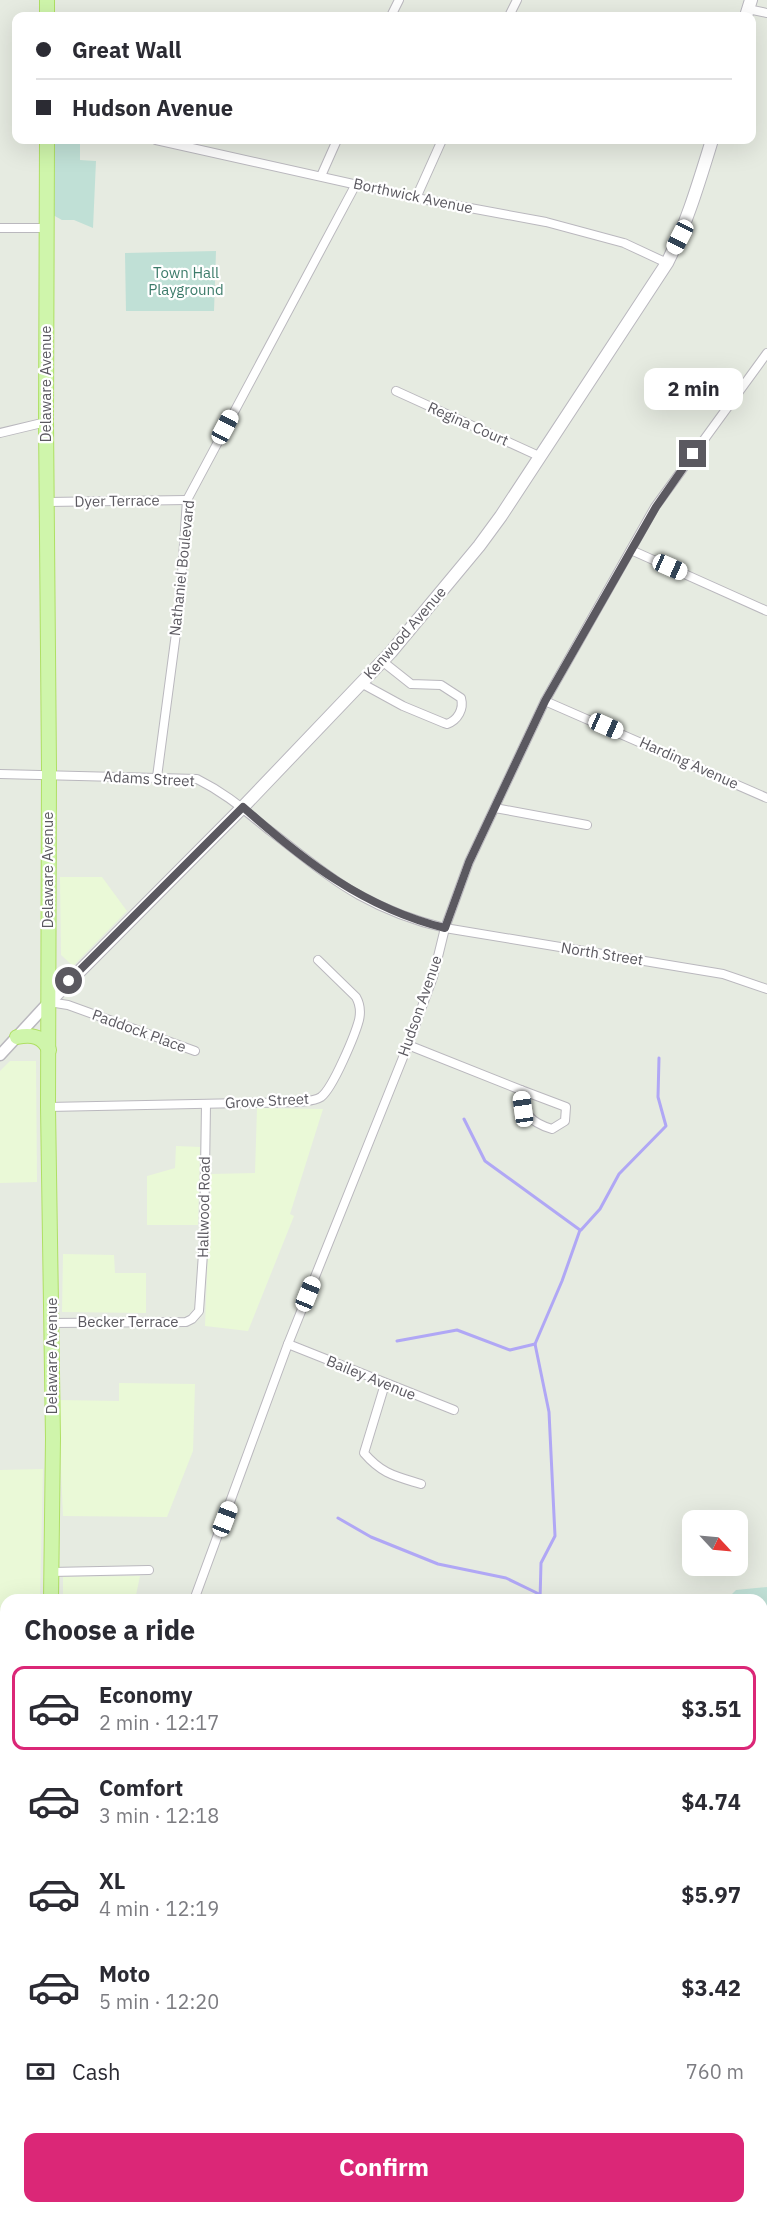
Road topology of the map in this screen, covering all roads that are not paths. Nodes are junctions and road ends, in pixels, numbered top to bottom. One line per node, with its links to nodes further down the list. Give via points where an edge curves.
1 (748, 8): 2 (street)
2 (767, 13)
3 (47, 144): 12 (main road, Delaware Avenue)
4 (174, 144): 8 (street, Borthwick Avenue)
5 (335, 144): 8 (street)
6 (440, 144): 10 (street)
7 (711, 144): 13 (main road, Kenwood Avenue, via 697,192)
8 (321, 176): 9 (street, Borthwick Avenue)
9 (356, 184): 10 (street, Borthwick Avenue); 19 (street, Nathaniel Boulevard)
10 (416, 198): 13 (street, Borthwick Avenue, via 603,236)
11 (0, 228): 12 (street)
12 (46, 228): 16 (main road, Delaware Avenue)
13 (667, 263): 18 (main road, Kenwood Avenue)
14 (767, 353): 21 (street, Hudson Avenue, via 656,507)
15 (396, 391): 18 (street, Regina Court)
16 (46, 422): 17 (street); 20 (main road, Delaware Avenue)
17 (0, 433)
18 (541, 457): 23 (main road, Kenwood Avenue, via 479,546)
19 (187, 500): 20 (street, Dyer Terrace); 28 (street, Nathaniel Boulevard, via 180,603)
20 (47, 502): 27 (main road, Delaware Avenue)
21 (631, 550): 22 (street); 25 (street, Hudson Avenue)
22 (767, 611)
23 (382, 661): 24 (main road, Kenwood Avenue); 24 (street, via 411,684 441,685 461,698 456,719 444,723)
24 (362, 683): 30 (main road, Kenwood Avenue)
25 (545, 701): 29 (street, Harding Avenue); 31 (street, Hudson Avenue)
26 (0, 774): 27 (street, Adams Street)
27 (49, 775): 28 (street, Adams Street); 37 (main road, Delaware Avenue)
28 (157, 777): 30 (street, Adams Street, via 197,779)
29 (767, 798)
30 (243, 807): 33 (street, Adams Street, via 358,895); 37 (main road, Kenwood Avenue)
31 (495, 808): 32 (street); 34 (street, Hudson Avenue, via 469,862)
32 (587, 825)
33 (435, 926): 34 (street, North Street)
34 (445, 928): 36 (street, North Street, via 723,974); 39 (street, Hudson Avenue, via 433,977)
35 (318, 960): 44 (street, Grove Street, via 360,1003 359,1019 328,1089 313,1100)
36 (767, 989)
37 (49, 1002): 38 (street, Kenwood Avenue); 40 (main road, Delaware Avenue); 41 (street, Paddock Place, via 68,1005)
38 (17, 1037): 40 (main road, via 40,1038); 42 (street, Kenwood Avenue)
39 (408, 1045): 43 (street); 48 (street, Hudson Avenue)
40 (49, 1050): 45 (main road, Delaware Avenue)
41 (195, 1051)
42 (0, 1055)
43 (521, 1090): 43 (street, via 523,1109 536,1124 552,1129 565,1121 566,1107)
44 (206, 1104): 45 (street, Grove Street); 46 (street, Hallwood Road)
45 (48, 1107): 47 (main road, Delaware Avenue)
46 (199, 1311): 47 (street, Becker Terrace, via 186,1322)
47 (52, 1323): 53 (main road, Delaware Avenue)
48 (288, 1344): 49 (street, Bailey Avenue); 55 (street, Hudson Avenue)
49 (385, 1384): 50 (street, Bailey Avenue); 51 (street, via 364,1453 376,1467)
50 (454, 1410)
51 (421, 1484)
52 (149, 1570): 53 (street)
53 (51, 1572): 54 (main road, Delaware Avenue)
54 (51, 1594)
55 (196, 1594)

